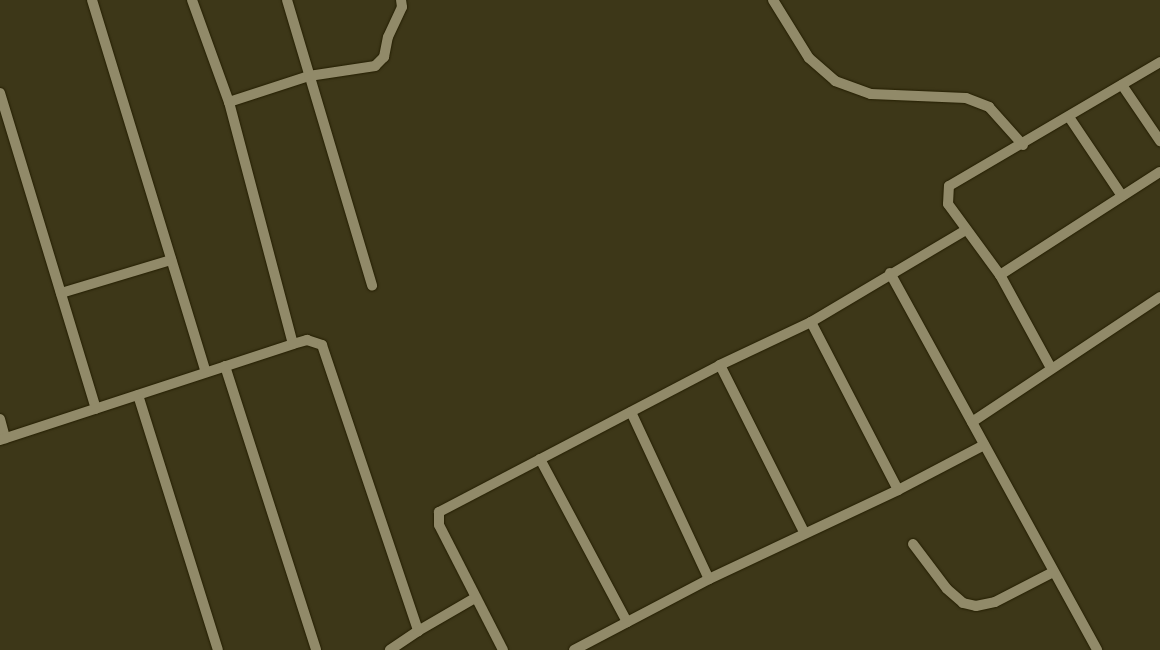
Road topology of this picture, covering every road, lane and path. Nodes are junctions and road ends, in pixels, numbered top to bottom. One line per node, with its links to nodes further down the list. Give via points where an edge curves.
1 (92, 0): 17 (street)
2 (192, 0): 10 (street)
3 (287, 0): 7 (street)
4 (401, 0): 7 (street, via 402,7 388,37 384,57 375,66)
5 (772, 0): 13 (street, via 809,58 835,81 871,94 966,98 989,107)
6 (1160, 62): 8 (street)
7 (309, 76): 10 (street); 20 (street)
8 (1122, 85): 11 (street); 12 (street)
9 (0, 93): 21 (street)
10 (229, 102): 24 (street)
11 (1069, 117): 13 (street); 15 (street)
12 (1160, 140)
13 (1023, 145): 16 (street, via 957,179 949,186 948,204)
14 (1160, 172): 15 (street)
15 (1122, 196): 19 (street)
16 (966, 230): 18 (street); 19 (street)
17 (171, 260): 21 (street); 28 (street)
18 (890, 273): 23 (street); 33 (street)
19 (1000, 275): 27 (street)
20 (372, 286)
21 (61, 293): 30 (street)
22 (1160, 297): 27 (street)
23 (811, 322): 25 (street); 37 (street)
24 (293, 344): 26 (street); 44 (street, via 307,340 322,345 328,356)
25 (720, 365): 31 (street); 38 (street)
26 (225, 366): 28 (street); 46 (street)
27 (1051, 368): 33 (street)
28 (206, 372): 29 (street)
29 (138, 395): 30 (street); 45 (street)
30 (96, 409): 34 (street)
31 (631, 412): 36 (street); 41 (street)
32 (0, 419): 34 (street)
33 (972, 422): 35 (street)
34 (3, 439)
35 (984, 444): 37 (street); 40 (street)
36 (540, 459): 42 (street, via 439,512 439,525); 43 (street)
37 (898, 490): 38 (street)
38 (804, 532): 41 (street)
39 (913, 544): 40 (street, via 947,589 963,603 976,606 995,602)
40 (1053, 572): 50 (street)
41 (709, 579): 43 (street)
42 (475, 598): 44 (street); 48 (street)
43 (627, 622): 49 (street)
44 (418, 631): 47 (street)
45 (218, 650)
46 (316, 650)
47 (390, 650)
48 (503, 650)
49 (574, 650)
50 (1097, 650)

